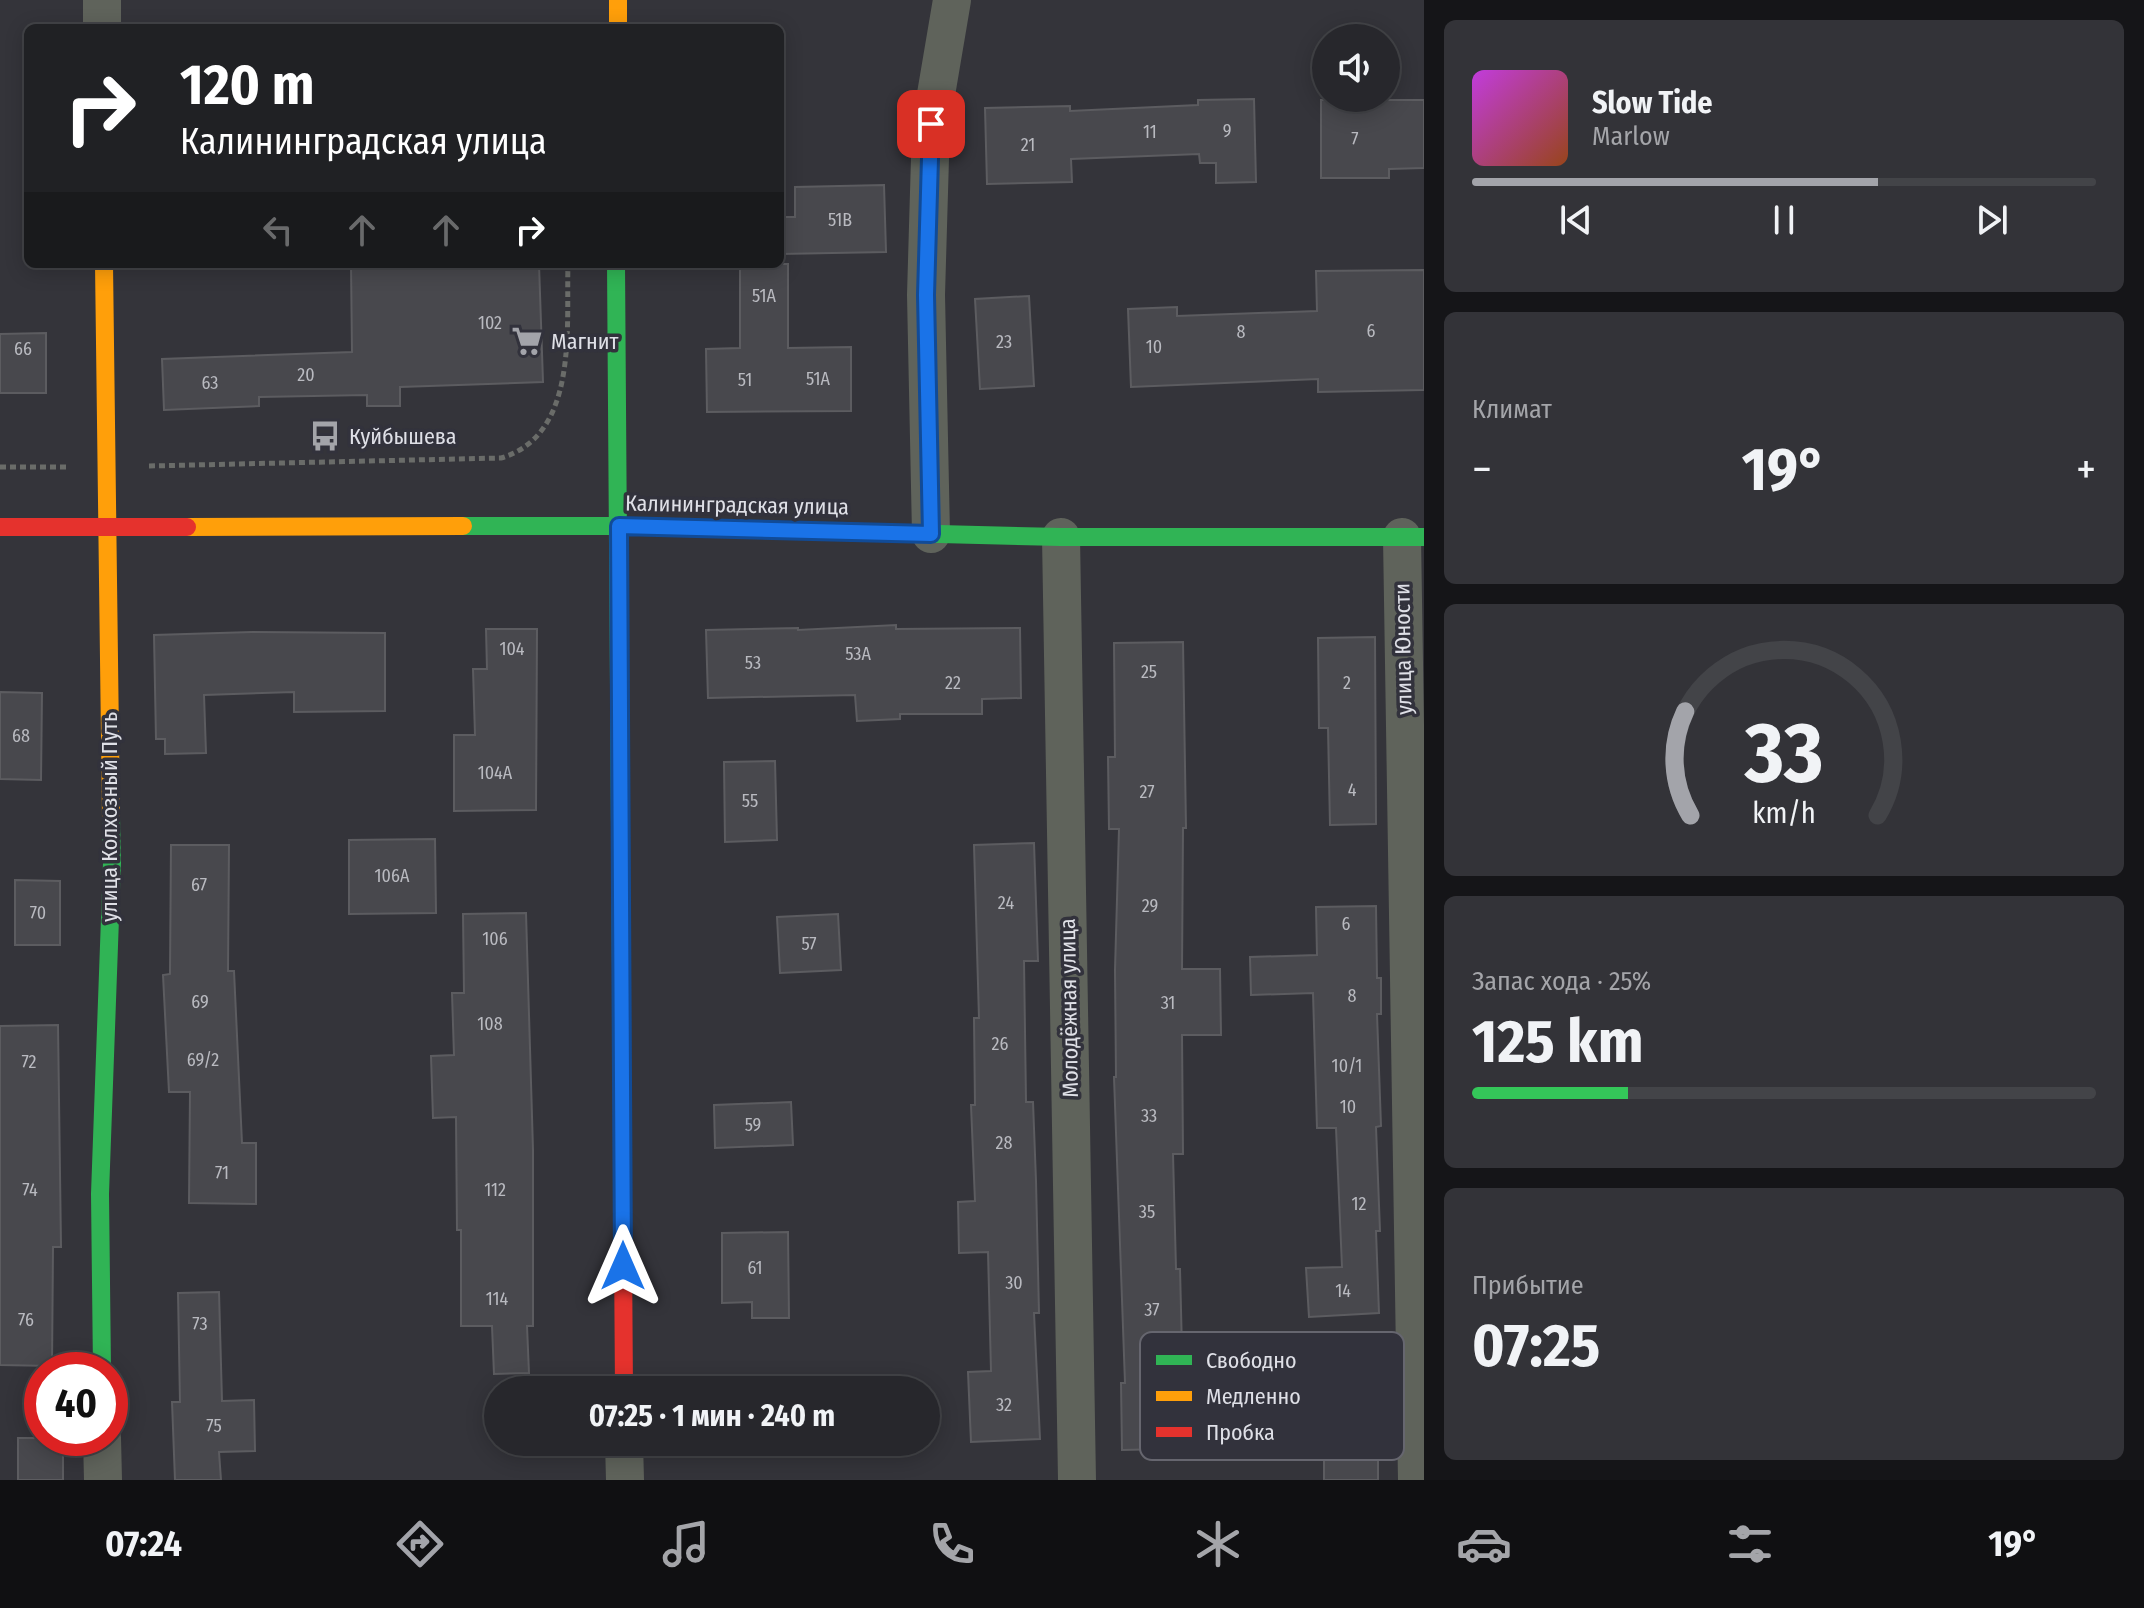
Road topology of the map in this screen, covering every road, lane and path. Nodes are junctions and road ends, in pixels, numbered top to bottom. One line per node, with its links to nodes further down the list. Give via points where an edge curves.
1 (102, 0): 4 (street)
2 (618, 0): 5 (street)
3 (952, 0): 14 (street, via 931,124 926,295)
4 (102, 24)
5 (618, 24)
6 (104, 268): 10 (street, улица Колхозный Путь)
7 (568, 268): 10 (path, via 563,384 544,429 515,453 501,458)
8 (616, 268): 11 (street)
9 (0, 467): 10 (path)
10 (105, 467): 13 (street, улица Колхозный Путь)
11 (619, 526): 13 (street, Калининградская улица); 14 (street, Калининградская улица); 18 (street)
12 (0, 527): 13 (street, Калининградская улица)
13 (106, 527): 17 (street, улица Колхозный Путь, via 112,863 100,1194)
14 (931, 534): 15 (street, Калининградская улица)
15 (1061, 537): 16 (street, Калининградская улица); 23 (street, Молодёжная улица)
16 (1413, 537): 24 (street, улица Юности)
17 (102, 1352)
18 (624, 1376)
19 (102, 1456): 21 (street)
20 (624, 1456): 22 (street)
21 (103, 1480)
22 (625, 1480)
23 (1077, 1480)
24 (1417, 1480)

